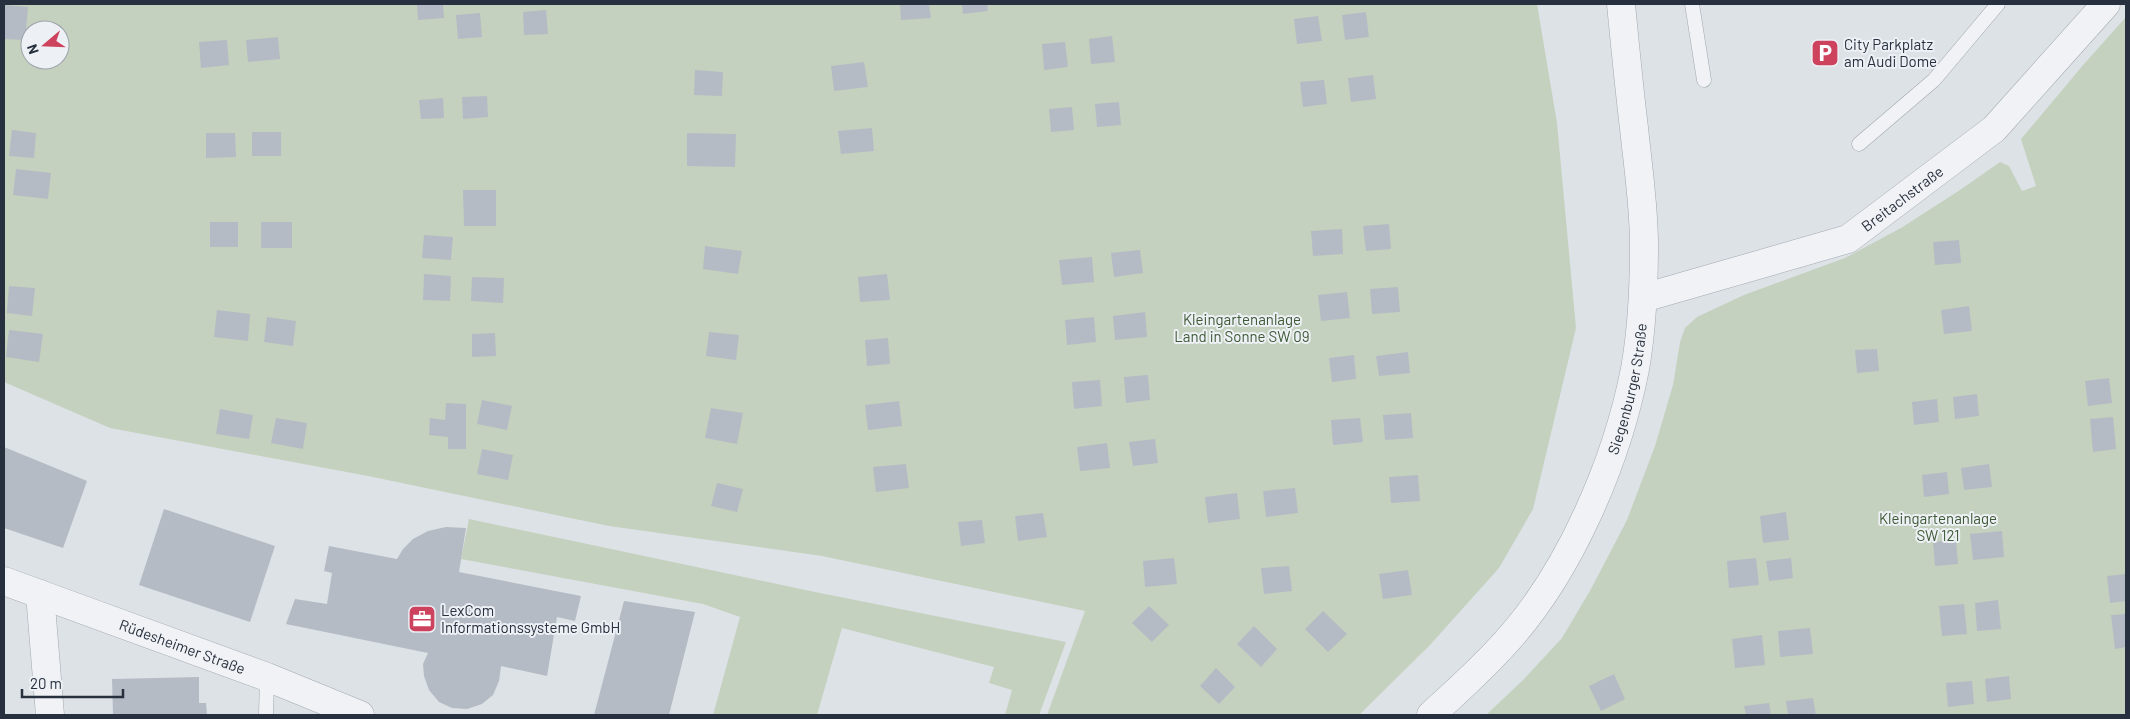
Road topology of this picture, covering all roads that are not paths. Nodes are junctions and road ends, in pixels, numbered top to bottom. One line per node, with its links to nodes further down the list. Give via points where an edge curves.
1 (1621, 4): 7 (street, Siegenburger Straße, via 1640,179)
2 (1692, 4): 5 (lane)
3 (1998, 4): 6 (lane, via 1934,80)
4 (2106, 4): 7 (street, Breitachstraße, via 1994,129 1848,240)
5 (1704, 80)
6 (1859, 144)
7 (1643, 298): 14 (street, Siegenburger Straße, via 1635,368 1623,420 1604,476 1573,542 1542,595 1507,641)
8 (4, 581): 9 (street, Rüdesheimer Straße)
9 (40, 594): 10 (street, Rüdesheimer Straße); 11 (street)
10 (267, 677): 12 (lane); 13 (street, Rüdesheimer Straße)
11 (50, 715)
12 (266, 715)
13 (360, 715)
14 (1431, 715)

